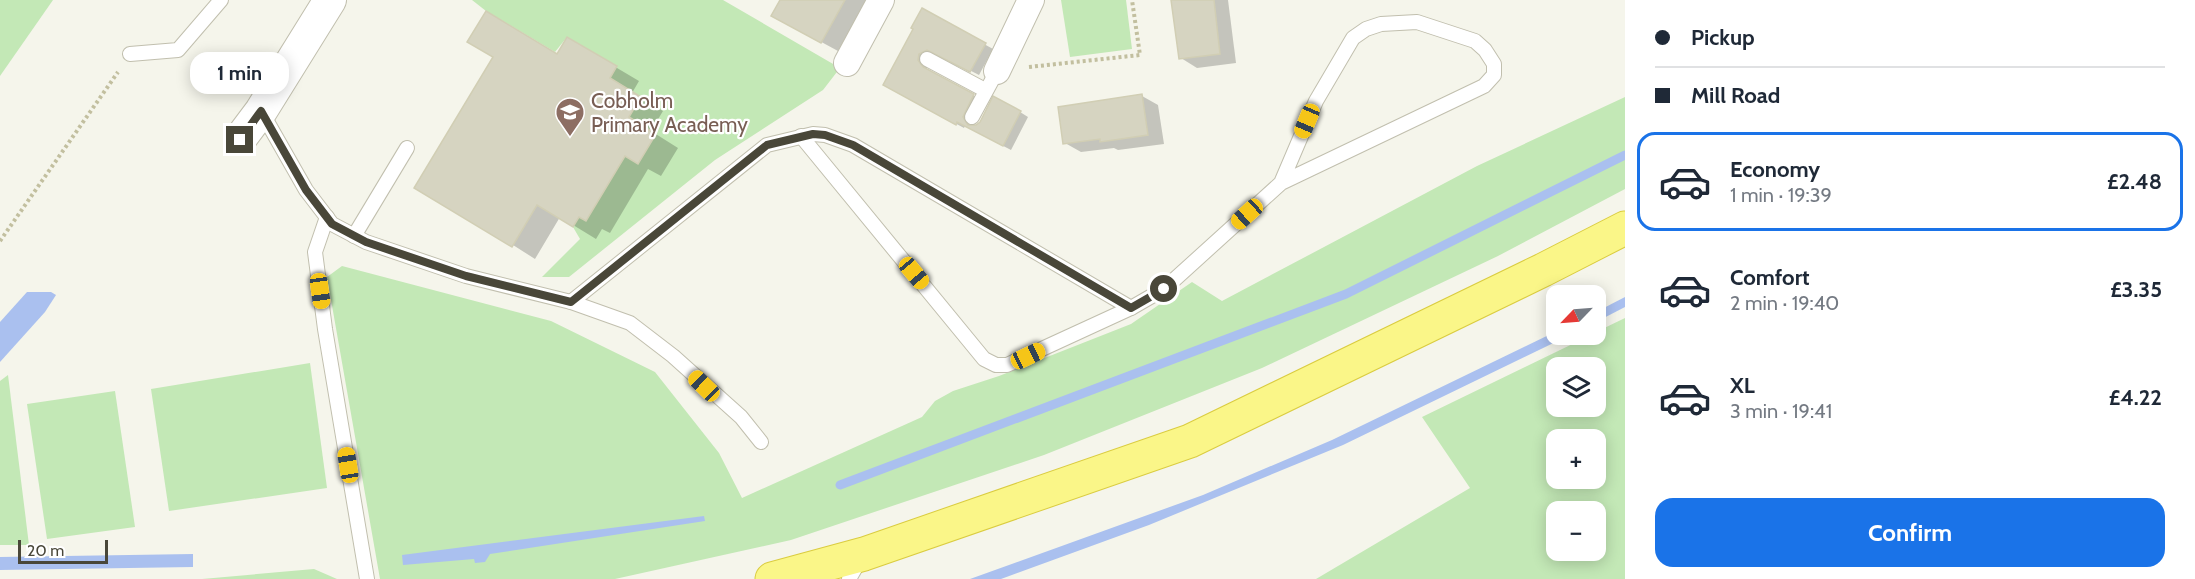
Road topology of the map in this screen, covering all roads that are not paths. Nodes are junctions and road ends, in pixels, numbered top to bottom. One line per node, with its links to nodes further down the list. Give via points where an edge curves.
1 (221, 0): 5 (lane, via 178,50)
2 (330, 0): 9 (street)
3 (881, 0): 7 (street)
4 (1031, 0): 8 (street)
5 (130, 54)
6 (927, 59): 8 (lane)
7 (847, 63)
8 (991, 80): 10 (lane)
9 (261, 111): 12 (street); 15 (lane, via 306,190)
10 (972, 117)
11 (801, 136): 18 (lane, via 767,145); 19 (lane, via 825,135 853,145); 19 (lane, via 984,359 1007,365)
12 (240, 140)
13 (407, 148): 17 (lane)
14 (1281, 183): 14 (lane, via 1484,86 1494,75 1494,64 1475,41 1418,22 1366,29 1353,38 1316,101); 19 (lane, via 1164,289)
15 (327, 217): 17 (lane); 22 (lane, via 315,252)
16 (1625, 228): 21 (highway, via 1190,441)
17 (354, 236): 18 (lane, via 466,276)
18 (571, 302): 20 (lane, via 630,323 741,417)
19 (1131, 308)
20 (761, 442)
21 (857, 566): 23 (highway)
22 (367, 579)
23 (772, 579)

